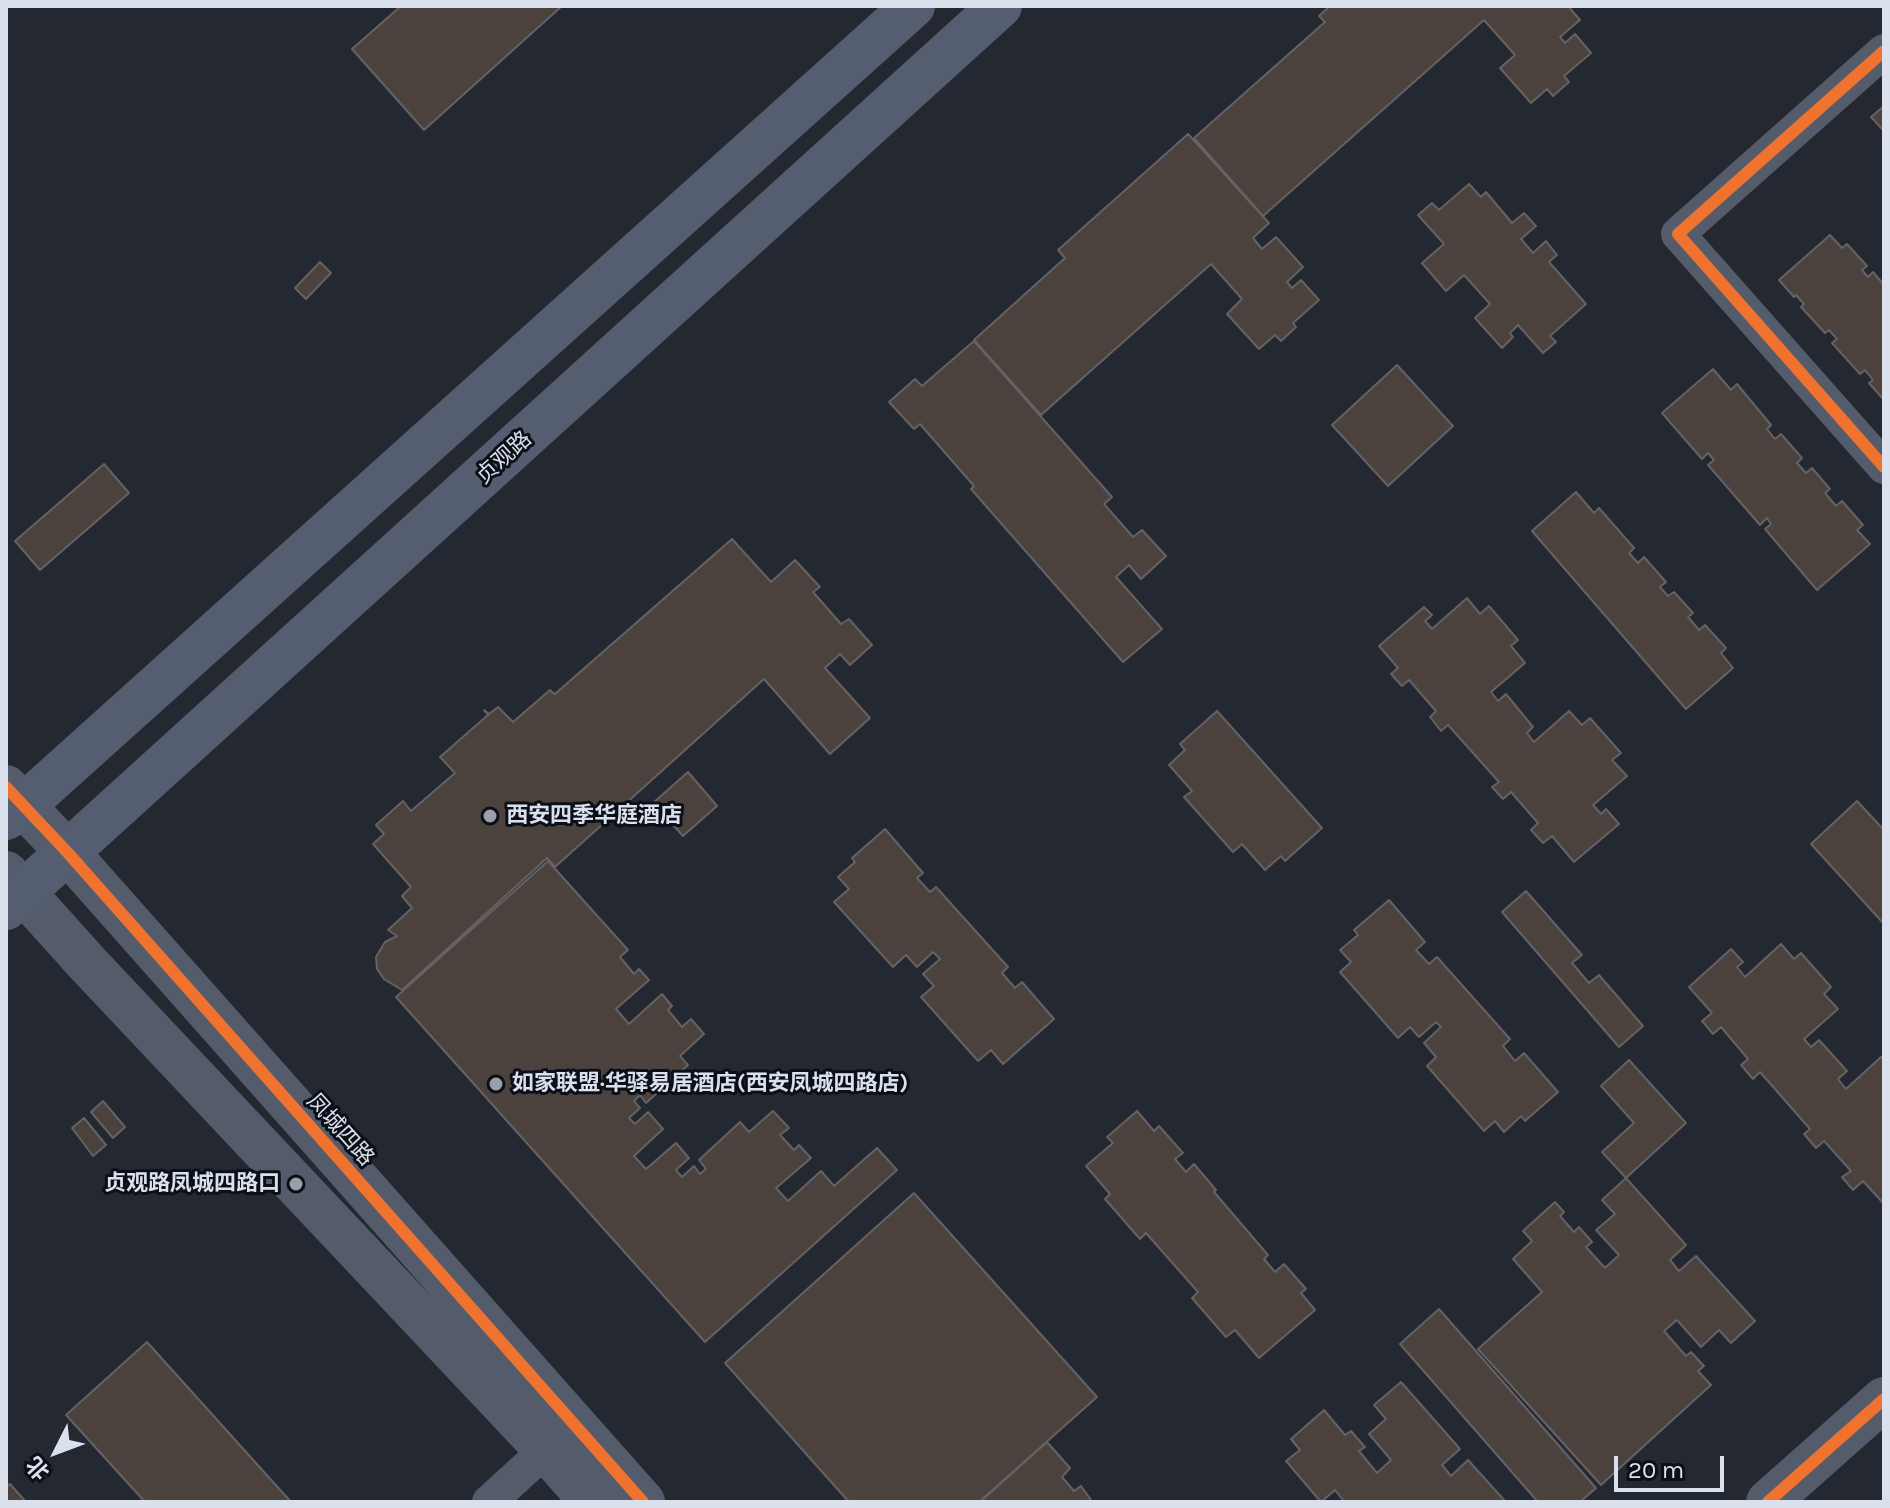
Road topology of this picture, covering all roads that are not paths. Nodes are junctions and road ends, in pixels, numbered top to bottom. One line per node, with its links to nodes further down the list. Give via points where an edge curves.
1 (913, 6): 5 (main road)
2 (1000, 6): 6 (main road, 贞观路)
3 (1884, 51): 4 (street, via 1678,234)
4 (1884, 467)
5 (12, 803): 6 (street, 凤城四路)
6 (68, 853): 7 (main road, 贞观路); 12 (street, 凤城四路)
7 (12, 891): 9 (street)
8 (1884, 1399): 13 (street)
9 (546, 1450): 10 (street); 11 (street)
10 (489, 1502)
11 (592, 1502)
12 (643, 1502)
13 (1768, 1502)

